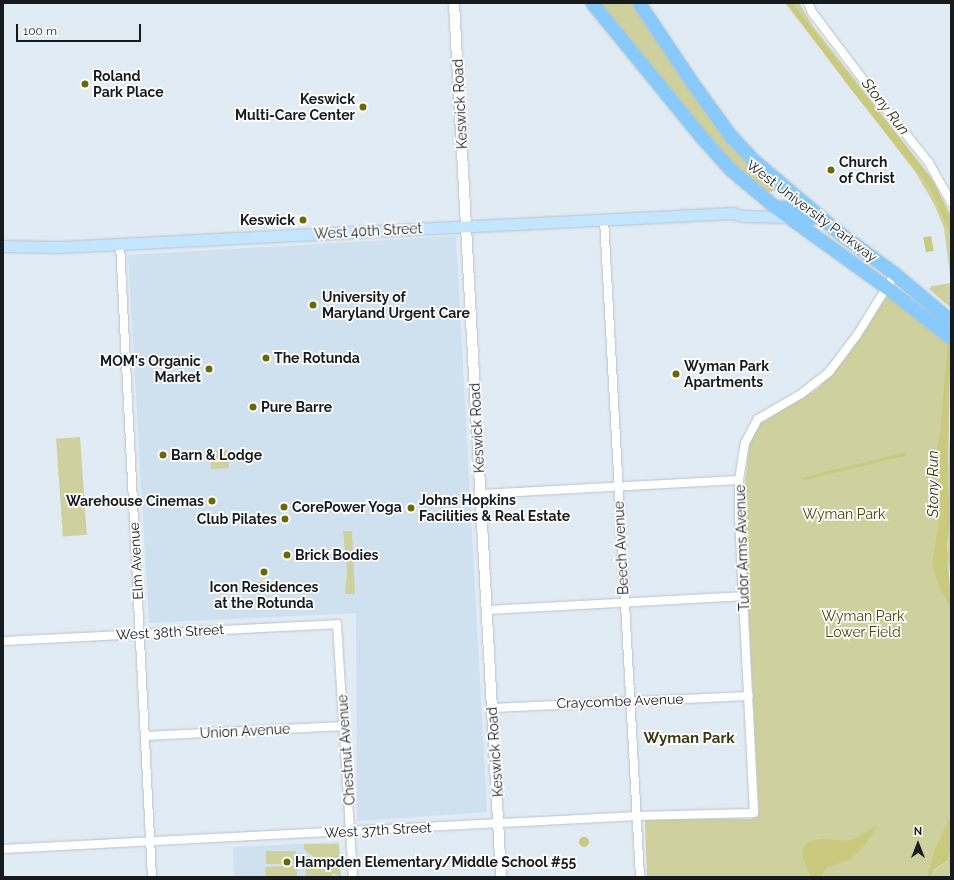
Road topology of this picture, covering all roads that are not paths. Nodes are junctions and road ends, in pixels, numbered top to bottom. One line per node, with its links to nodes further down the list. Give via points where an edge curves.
1 (454, 3): 10 (street, Keswick Road)
2 (592, 3): 6 (main road, West University Parkway, via 718,157)
3 (639, 3): 11 (main road, West University Parkway, via 730,135 773,178)
4 (808, 3): 5 (street, via 869,88 929,163)
5 (951, 202)
6 (775, 207): 7 (main road, West 40th Street, via 743,209); 8 (main road, West University Parkway); 11 (main road, via 798,210)
7 (733, 213): 8 (main road, West 40th Street, via 743,216); 9 (main road, West 40th Street)
8 (788, 217): 15 (main road, West University Parkway)
9 (604, 219): 10 (main road, West 40th Street); 19 (street, Beech Avenue)
10 (467, 226): 12 (main road, West 40th Street); 20 (street, Keswick Road)
11 (842, 235): 14 (main road, West University Parkway)
12 (120, 244): 13 (main road, West 40th Street, via 35,248); 25 (street, Elm Avenue)
13 (3, 246)
14 (895, 274): 15 (street, Tudor Arms Avenue); 16 (main road, West University Parkway)
15 (883, 292): 17 (main road, West University Parkway, via 903,299); 18 (street, Tudor Arms Avenue, via 857,335 830,372 755,424 746,443)
16 (951, 321)
17 (951, 338)
18 (739, 480): 19 (street); 21 (street, Tudor Arms Avenue)
19 (617, 487): 20 (street); 22 (street, Beech Avenue)
20 (481, 494): 23 (street, Keswick Road)
21 (743, 596): 22 (street); 27 (street, Tudor Arms Avenue)
22 (624, 602): 23 (street); 28 (street, Beech Avenue)
23 (487, 610): 29 (street, Keswick Road)
24 (337, 624): 25 (street, West 38th Street); 30 (street, Chestnut Avenue)
25 (139, 634): 26 (street, West 38th Street); 31 (street, Elm Avenue)
26 (3, 641)
27 (749, 696): 28 (street, Craycombe Avenue); 32 (street, Tudor Arms Avenue)
28 (630, 700): 29 (street, Craycombe Avenue); 33 (street, Beech Avenue)
29 (492, 708): 34 (street, Keswick Road)
30 (345, 726): 31 (street, Union Avenue); 35 (street, Chestnut Avenue)
31 (145, 736): 36 (street, Elm Avenue)
32 (754, 813): 33 (street, West 37th Street)
33 (638, 816): 34 (street, West 37th Street); 41 (street, Beech Avenue)
34 (499, 824): 35 (street, West 37th Street); 40 (street, Keswick Road)
35 (350, 831): 36 (street, West 37th Street); 39 (street, Chestnut Avenue)
36 (150, 841): 37 (street, West 37th Street); 38 (street, Elm Avenue)
37 (3, 849)
38 (152, 877)
39 (352, 877)
40 (501, 877)
41 (640, 877)

